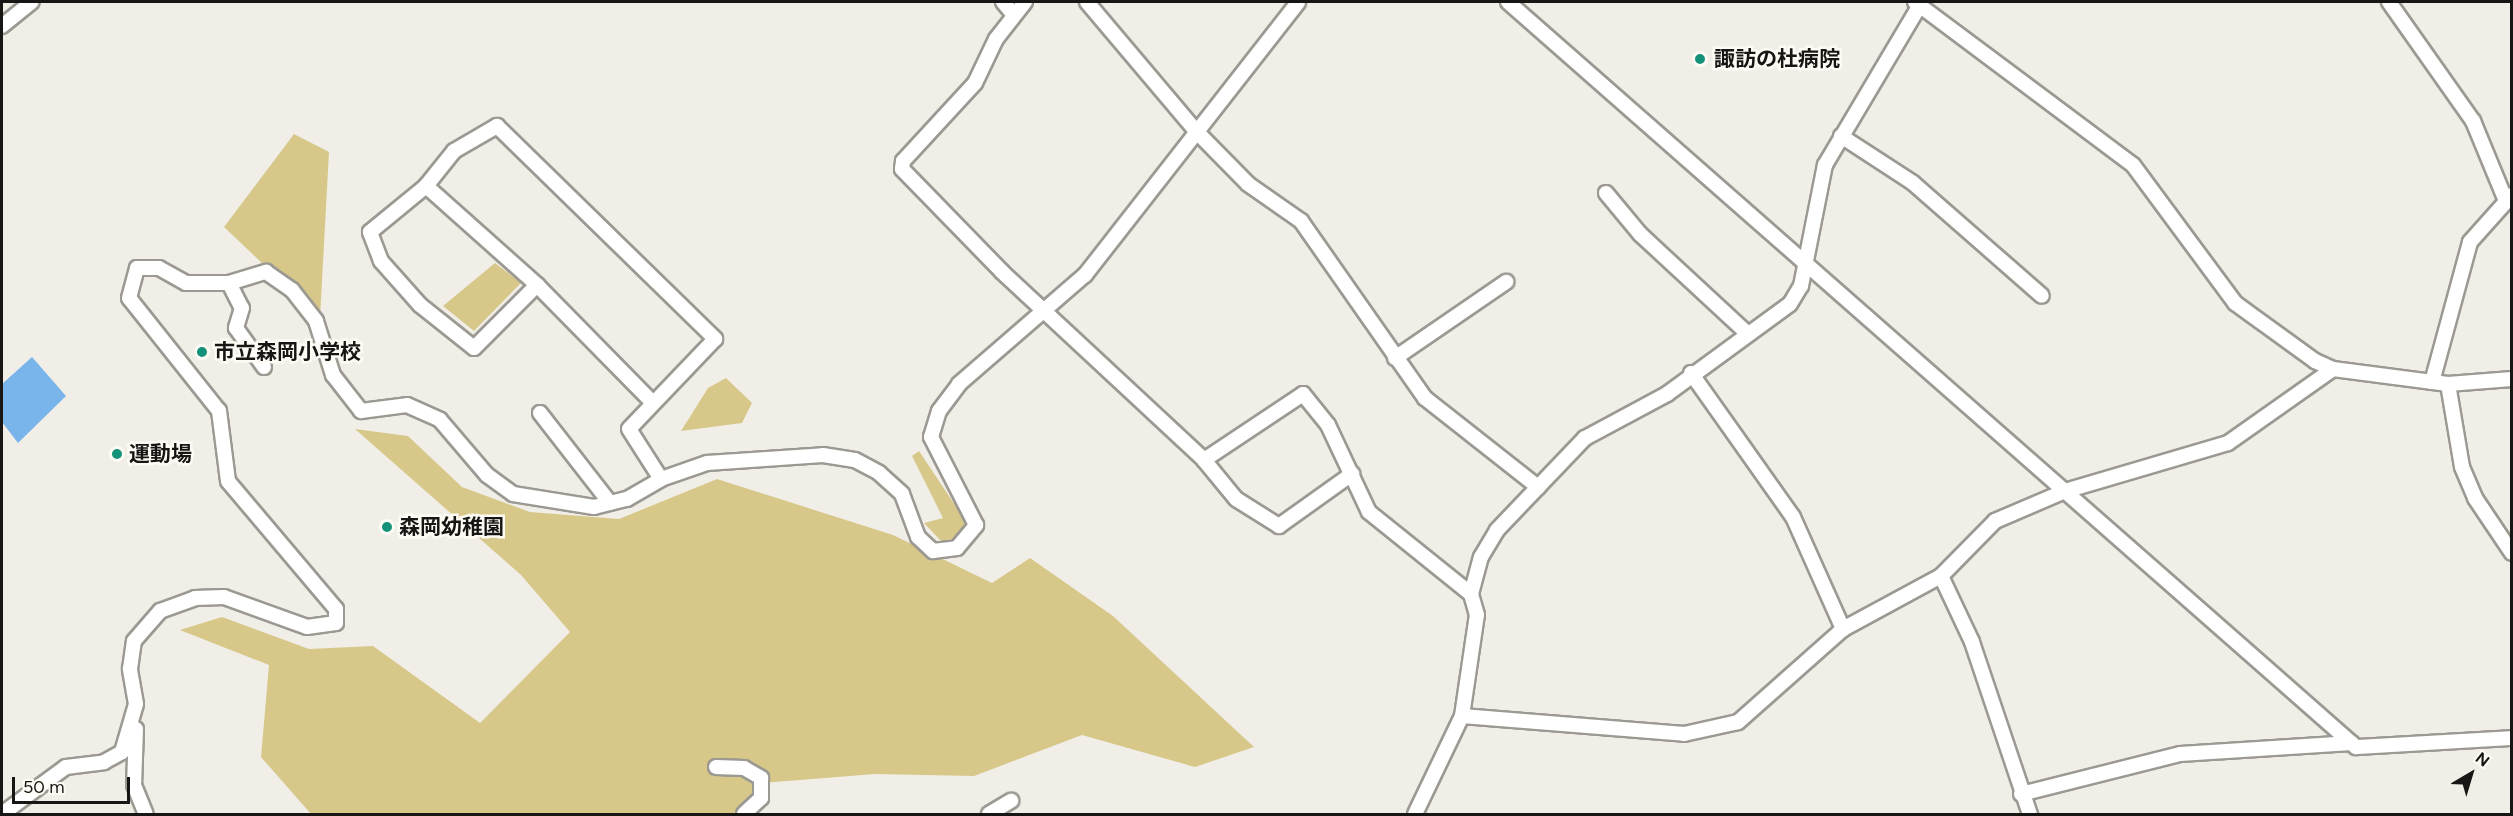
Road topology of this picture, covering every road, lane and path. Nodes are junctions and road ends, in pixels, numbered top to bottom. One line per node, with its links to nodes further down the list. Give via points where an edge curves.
1 (32, 2): 10 (street)
2 (1003, 2): 9 (street)
3 (1025, 2): 9 (street)
4 (1088, 2): 11 (street)
5 (1298, 2): 11 (street)
6 (1508, 2): 16 (street)
7 (2389, 2): 15 (street, via 2474,121)
8 (1918, 3): 12 (street); 25 (street, via 2133,165 2235,303)
9 (1014, 15): 21 (street, via 975,83 903,161 902,169)
10 (2, 26)
11 (1196, 131): 21 (street, via 1126,228); 23 (street, via 1248,184 1301,221 1372,317)
12 (1841, 136): 16 (street, via 1817,195); 20 (street, via 1913,183)
13 (426, 186): 19 (street); 19 (street, via 370,232 381,261 420,305 474,348); 30 (street, via 454,151 497,126 715,339)
14 (1606, 193): 22 (street, via 1640,234)
15 (2509, 198): 28 (street, via 2470,242)
16 (1806, 263): 22 (street, via 1791,304); 36 (street)
17 (1506, 282): 23 (street)
18 (229, 283): 24 (street, via 242,308 236,328); 37 (street, via 266,272 292,290 316,321 333,375 361,411 406,405 440,420 487,475 513,494 594,507); 42 (street, via 186,283 159,268 137,268 129,298 219,411 228,481 258,523 336,609 336,622 307,627 224,597 195,598 160,611 134,641 130,669)
19 (537, 285): 30 (street)
20 (2042, 297)
21 (1045, 313): 32 (street); 34 (street, via 959,384 939,411 931,437 976,525 957,548 933,550 918,537 902,495 855,460 823,455 735,458)
22 (1748, 334): 26 (street)
23 (1395, 358): 35 (street, via 1425,398)
24 (264, 367)
25 (2333, 369): 28 (street); 36 (street, via 2228,443)
26 (1691, 374): 35 (street, via 1666,394 1585,438); 41 (street, via 1793,517)
27 (2511, 379): 29 (street)
28 (2432, 382): 29 (street)
29 (2448, 384): 38 (street, via 2462,467 2475,498)
30 (653, 403): 34 (street, via 629,429)
31 (540, 413): 37 (street)
32 (1204, 460): 33 (street, via 1236,499 1279,526); 33 (street, via 1303,394 1328,425)
33 (1352, 474): 40 (street, via 1369,512)
34 (661, 479): 37 (street)
35 (1538, 487): 40 (street, via 1497,530 1481,557)
36 (2065, 491): 39 (street, via 1995,521); 45 (street)
37 (610, 503)
38 (2511, 553)
39 (1941, 576): 41 (street); 47 (street, via 1972,642)
40 (1471, 594): 43 (street, via 1477,615)
41 (1844, 629): 43 (street, via 1738,722 1684,734)
42 (136, 704): 49 (street, via 122,752 104,762 66,767); 50 (street, via 134,785)
43 (1462, 716): 53 (street)
44 (2511, 738): 45 (street, via 2356,747)
45 (2352, 743): 47 (street, via 2180,754)
46 (716, 767): 51 (street, via 744,768 760,778 761,798)
47 (2021, 794): 54 (street)
48 (1011, 801): 52 (street)
49 (2, 814)
50 (146, 814)
51 (744, 814)
52 (989, 814)
53 (1415, 814)
54 (2030, 814)

